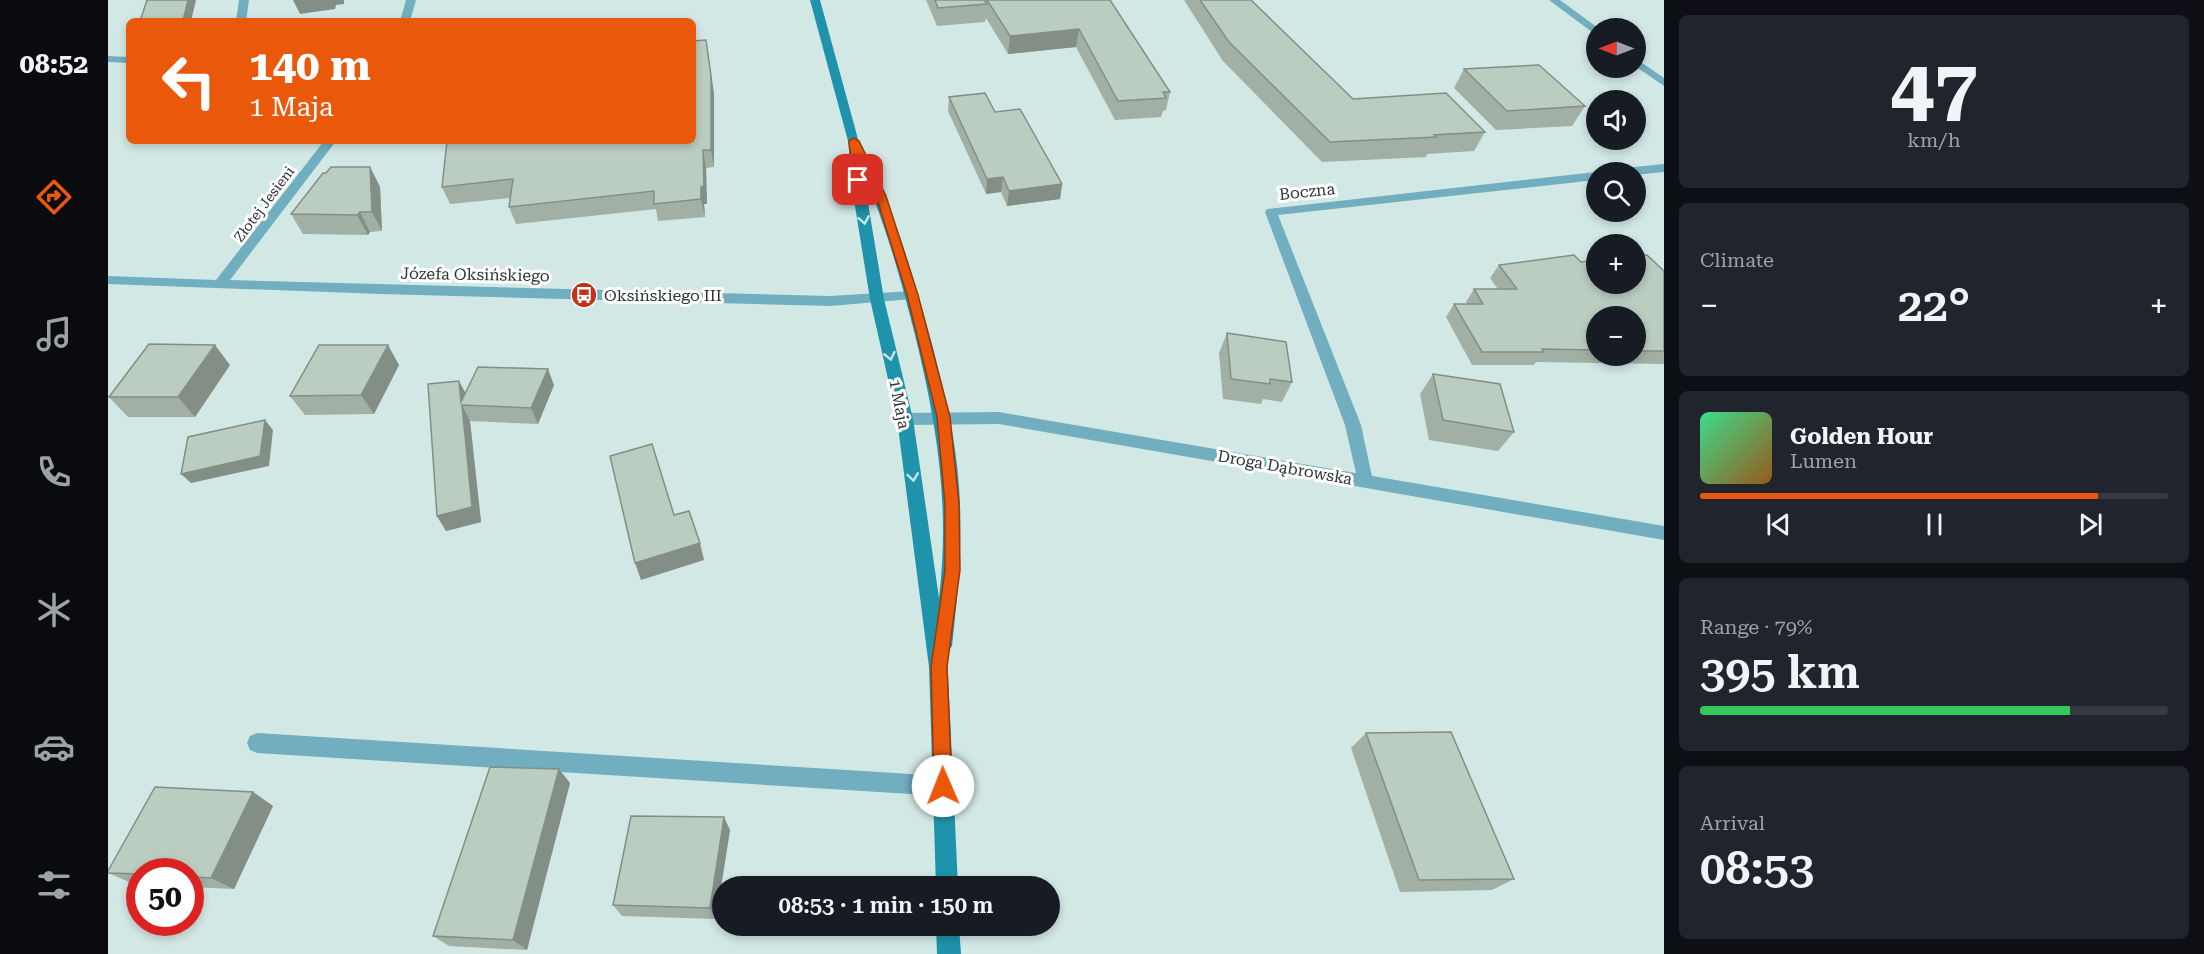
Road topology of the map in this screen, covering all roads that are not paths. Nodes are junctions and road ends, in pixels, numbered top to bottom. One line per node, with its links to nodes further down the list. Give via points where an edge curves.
1 (244, 0): 5 (street)
2 (411, 0): 6 (street)
3 (814, 0): 12 (main road, 1 Maja)
4 (1554, 0): 7 (street)
5 (241, 18)
6 (406, 18)
7 (1586, 24)
8 (108, 59): 9 (street)
9 (126, 60)
10 (1646, 70): 11 (street)
11 (1664, 83)
12 (854, 141): 19 (main road, 1 Maja, via 881,196); 20 (main road, 1 Maja, one-way to 20)
13 (328, 144): 18 (street, Złotej Jesieni)
14 (1664, 168): 15 (street)
15 (1646, 170)
16 (1586, 177): 23 (street, Boczna, via 1271,212 1353,425)
17 (108, 280): 18 (street, Józefa Oksińskiego)
18 (220, 284): 20 (street, Józefa Oksińskiego)
19 (912, 295): 20 (street, Józefa Oksińskiego); 21 (main road, 1 Maja)
20 (878, 299): 22 (main road, 1 Maja, one-way to 22)
21 (943, 417): 22 (street, Droga Dąbrowska); 23 (street, Droga Dąbrowska, via 999,418); 25 (main road, 1 Maja, via 952,504 952,570)
22 (904, 419): 25 (main road, 1 Maja, one-way to 25)
23 (1365, 481): 24 (street, Droga Dąbrowska)
24 (1664, 533)
25 (939, 667): 27 (main road, 1 Maja)
26 (257, 744): 27 (street)
27 (943, 786): 28 (main road, 1 Maja)
28 (947, 876)
29 (948, 936): 30 (main road)
30 (949, 954)

